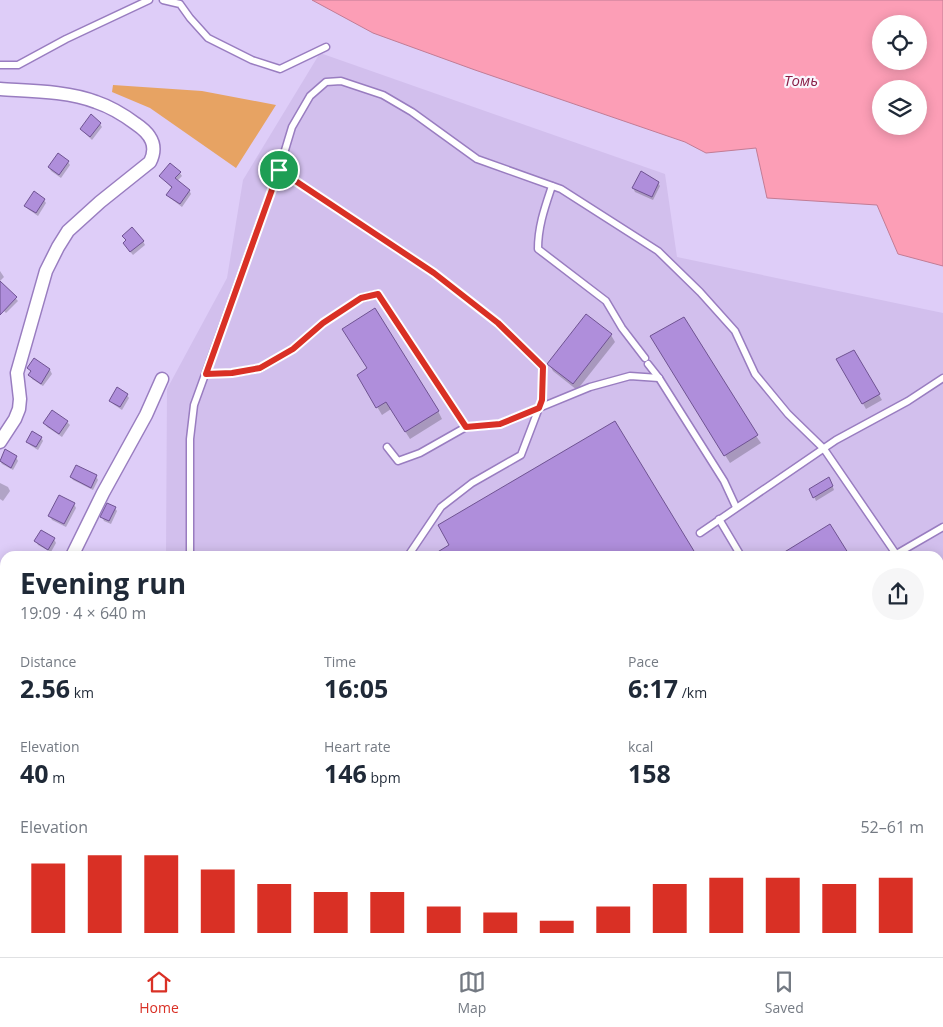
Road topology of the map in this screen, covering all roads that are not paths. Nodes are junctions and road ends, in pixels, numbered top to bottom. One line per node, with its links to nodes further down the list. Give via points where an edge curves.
1 (149, 0): 4 (lane, via 18,64)
2 (163, 0): 3 (lane, via 180,4 208,38 252,60 280,69)
3 (326, 47)
4 (0, 65)
5 (0, 89): 14 (street, via 71,95 95,101 146,130 154,144 154,154 150,162 68,231 58,247 46,271 17,372 19,408)
6 (279, 170): 7 (lane, via 292,127 310,96 326,82 342,81 383,95 477,159); 8 (lane); 12 (lane, via 434,273 498,323 543,367)
7 (552, 186): 9 (lane, via 538,234 538,248 606,301); 16 (lane, via 658,251 735,332 755,374 788,414)
8 (206, 374): 13 (lane, via 260,368 293,349 323,323 361,298 378,294); 22 (lane, via 194,405 190,439)
9 (659, 378): 12 (lane, via 630,376 590,387); 17 (lane, via 724,481)
10 (943, 378): 16 (lane)
11 (162, 380): 21 (street)
12 (539, 408): 13 (lane, via 500,424); 23 (lane, via 521,455 472,483 441,507)
13 (466, 427): 15 (lane, via 420,453 398,461)
14 (0, 442)
15 (387, 447)
16 (824, 449): 17 (lane); 25 (lane)
17 (736, 506): 18 (lane)
18 (719, 519): 20 (lane); 24 (lane)
19 (943, 527): 26 (lane)
20 (700, 533)
21 (74, 551)
22 (190, 551)
23 (411, 551)
24 (738, 551)
25 (891, 551)
26 (901, 551)

